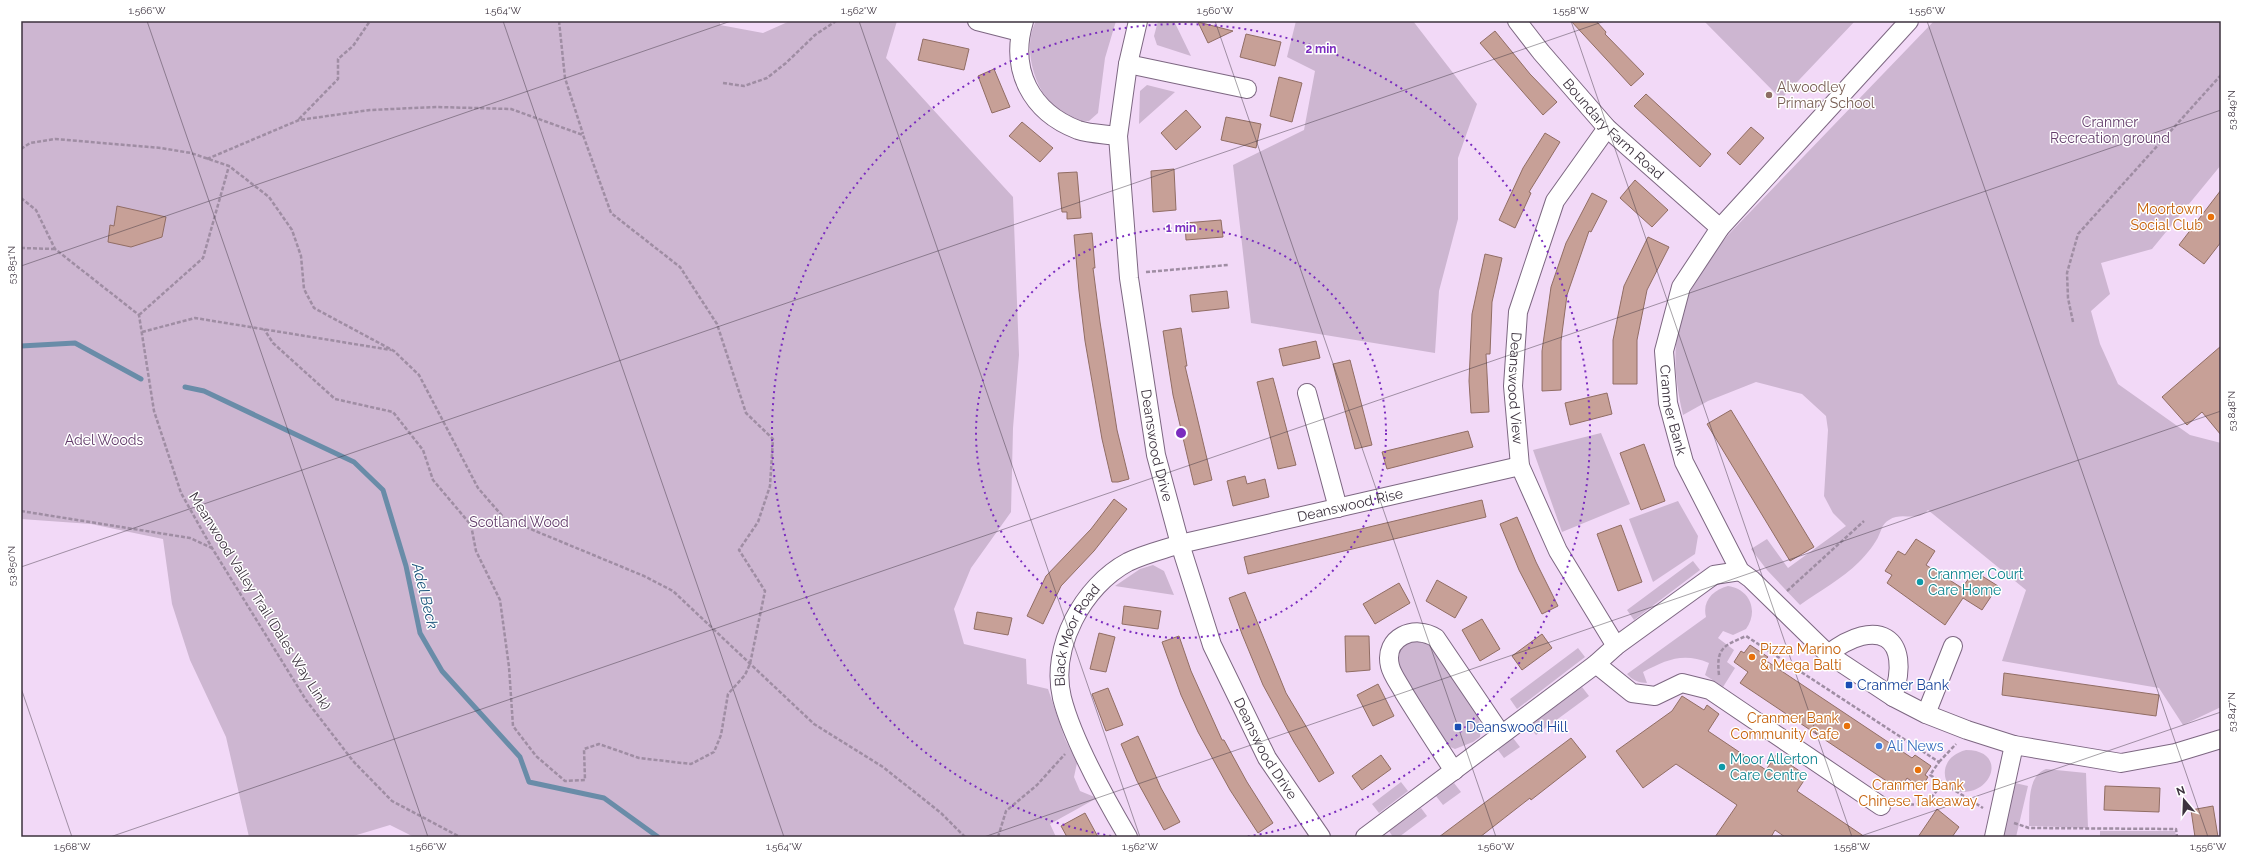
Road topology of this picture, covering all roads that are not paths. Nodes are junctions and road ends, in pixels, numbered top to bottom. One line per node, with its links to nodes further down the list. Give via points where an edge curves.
1 (978, 21): 5 (street)
2 (1138, 21): 6 (street, Deanswood Drive)
3 (1517, 21): 8 (street, Boundary Farm Road)
4 (1910, 21): 10 (street, Cranmer Bank)
5 (1022, 27): 9 (street, via 1018,46 1022,74 1034,99 1054,119 1080,131)
6 (1128, 64): 7 (street); 9 (street, Deanswood Drive)
7 (1247, 89)
8 (1607, 128): 10 (street, Boundary Farm Road); 12 (street, Deanswood View, via 1555,201 1518,312 1513,386)
9 (1118, 136): 14 (street, Deanswood Drive, via 1129,274 1156,455)
10 (1720, 228): 15 (street, Cranmer Bank, via 1681,286 1664,351 1668,403 1684,462)
11 (1306, 393): 13 (street)
12 (1520, 466): 13 (street, Deanswood Rise); 16 (street, Deanswood View, via 1558,552)
13 (1338, 508): 14 (street, Deanswood Rise)
14 (1180, 544): 27 (street, Black Moor Road, via 1128,563 1110,575 1093,590 1074,619 1065,643 1060,681 1066,711); 28 (street, Deanswood Drive, via 1215,652 1267,758)
15 (1740, 571): 16 (street, via 1714,575); 18 (street, Cranmer Bank)
16 (1616, 646): 19 (street)
17 (1953, 646): 21 (street)
18 (1828, 654): 20 (street, Cranmer Bank); 20 (street, via 1862,634 1875,633 1885,637 1894,647 1899,662 1899,677)
19 (1596, 664): 22 (street); 26 (street, via 1632,693 1656,696 1682,683 1710,690)
20 (1893, 696): 21 (street, Cranmer Bank)
21 (1926, 714): 24 (street, Cranmer Bank)
22 (1501, 734): 25 (street); 25 (street, via 1436,638 1420,631 1403,635 1392,648 1390,666 1414,710)
23 (2221, 739): 24 (street, Cranmer Bank, via 2175,753 2122,763)
24 (2014, 745): 30 (street)
25 (1454, 771): 29 (street)
26 (1881, 806)
27 (1128, 837)
28 (1321, 837)
29 (1365, 837)
30 (1994, 837)

